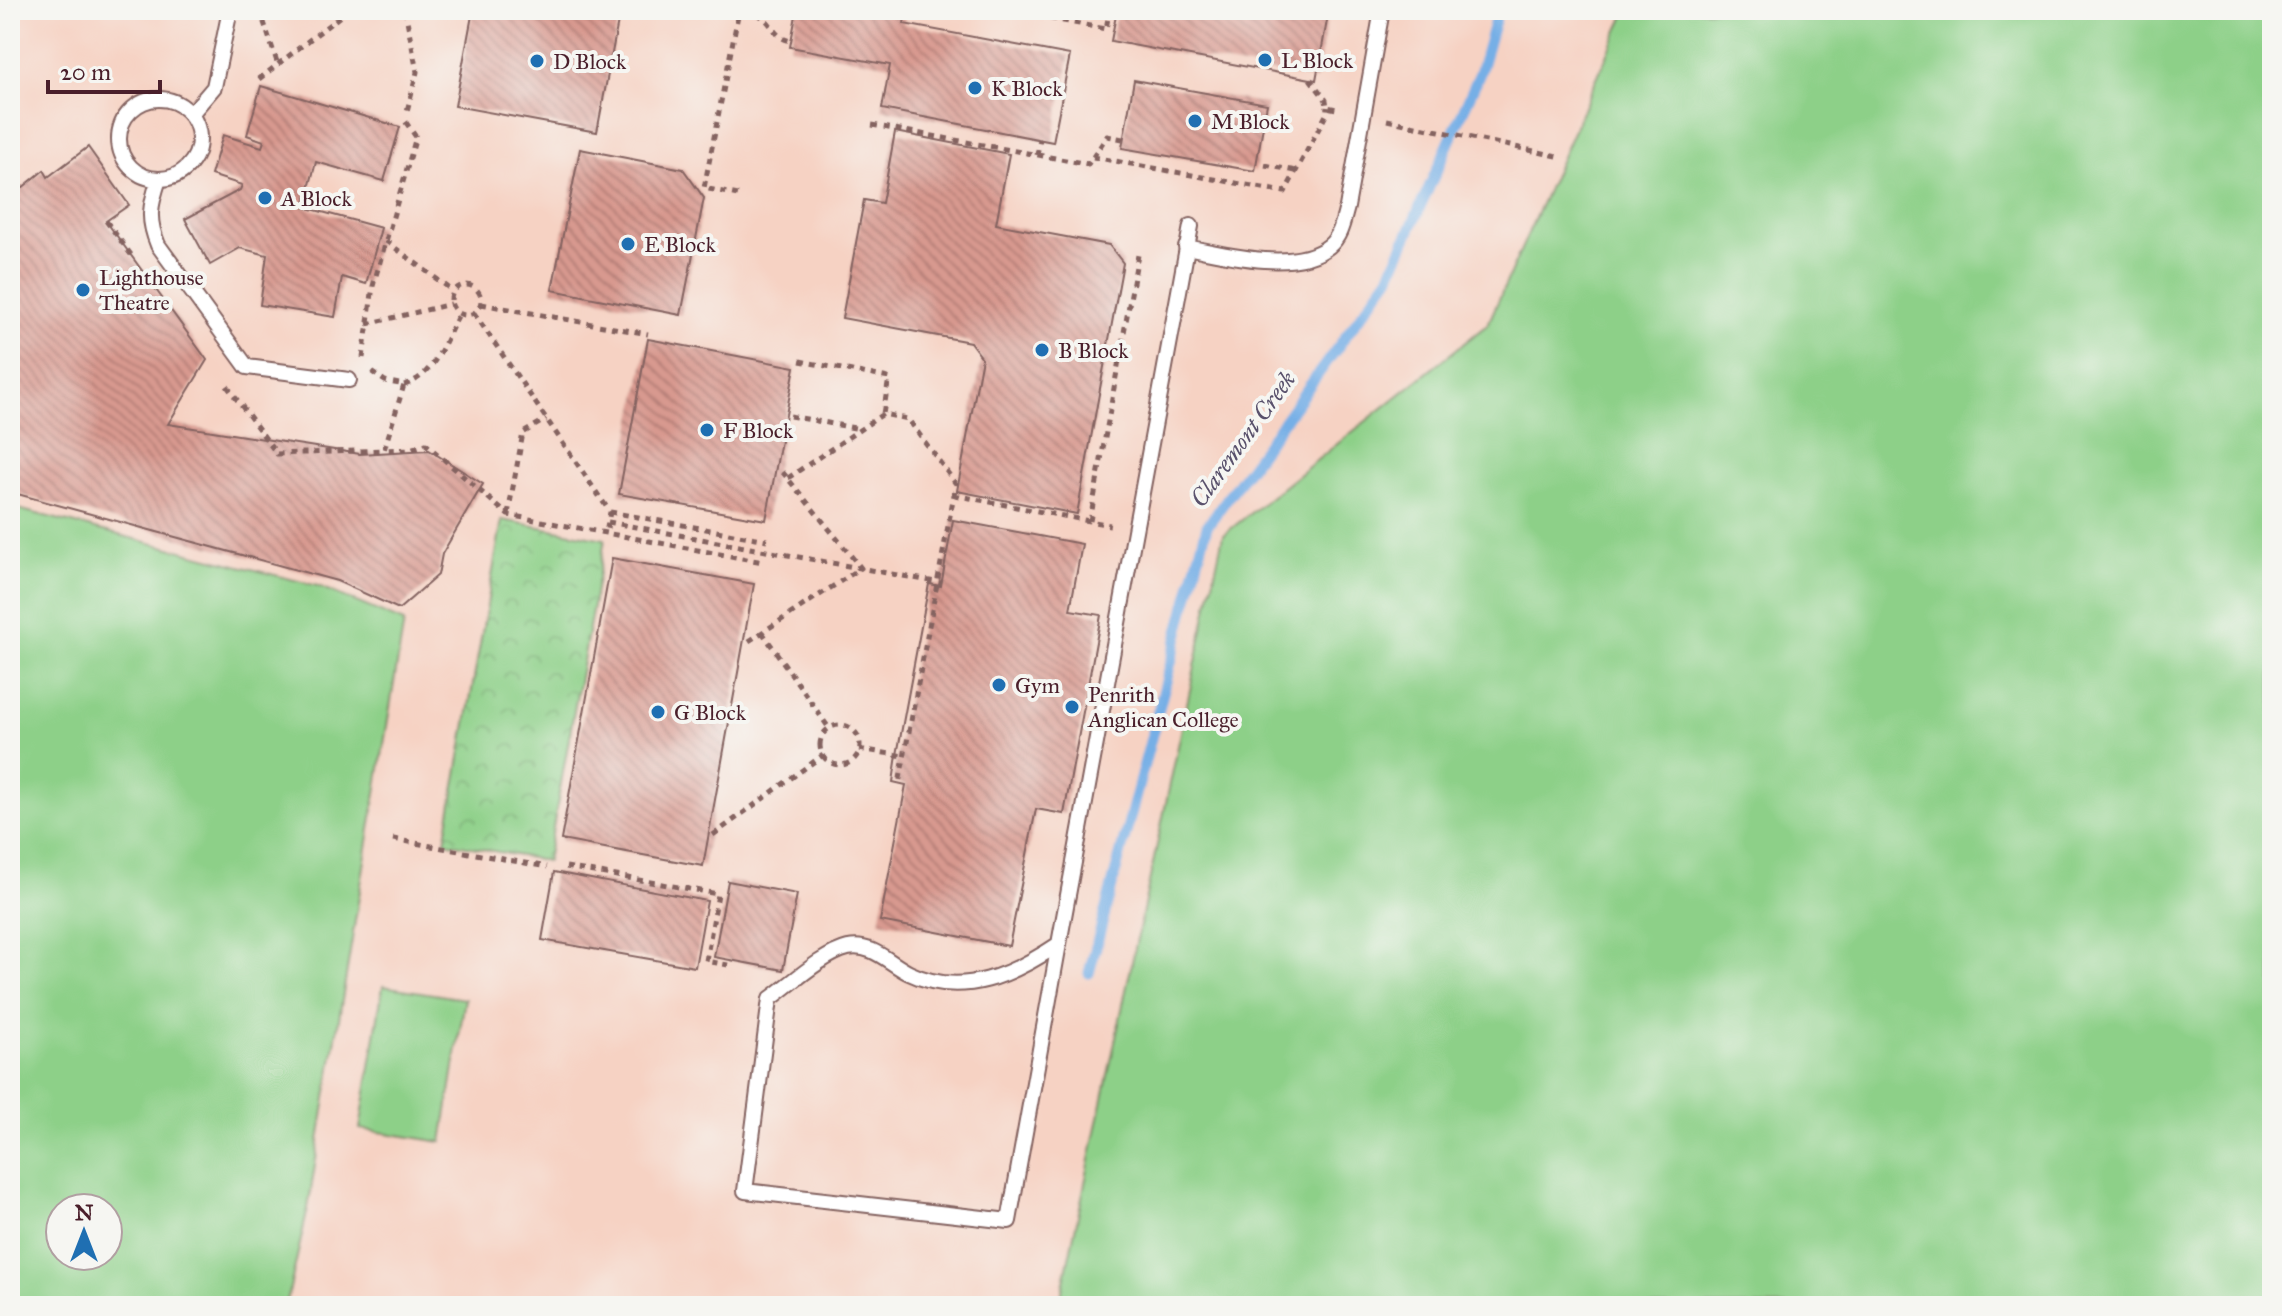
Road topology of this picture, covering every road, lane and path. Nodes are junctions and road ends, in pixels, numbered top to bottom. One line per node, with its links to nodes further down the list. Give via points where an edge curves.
1 (230, 10): 16 (lane, via 214,87)
2 (260, 10): 10 (path)
3 (348, 10): 10 (path)
4 (405, 10): 14 (path, via 417,72)
5 (737, 10): 9 (path, via 759,15 777,35); 28 (path, via 704,188)
6 (1028, 10): 7 (path, via 1106,31)
7 (1105, 10)
8 (1382, 10): 31 (lane, via 1347,207 1340,232 1328,247 1288,260)
9 (791, 41)
10 (278, 65): 11 (path)
11 (259, 79)
12 (1310, 79): 13 (path)
13 (1327, 107): 15 (path); 26 (path)
14 (407, 111)
15 (1346, 111)
16 (191, 114): 27 (lane, via 199,145 194,159 173,177); 27 (lane, via 167,99 153,99 130,111 122,123 123,159 145,177)
17 (405, 121): 30 (path, via 416,137)
18 (1400, 122): 24 (path)
19 (872, 125): 22 (path)
20 (1040, 139): 22 (path)
21 (1123, 139): 23 (path, via 1107,136)
22 (1037, 155): 23 (path, via 1088,164)
23 (1093, 157): 26 (path, via 1285,192)
24 (1562, 157)
25 (1265, 165): 26 (path)
26 (1296, 171)
27 (159, 179): 41 (lane, via 150,225 158,245 247,367)
28 (738, 195)
29 (1191, 226): 31 (lane)
30 (386, 241): 33 (path); 38 (path)
31 (1186, 247): 71 (lane)
32 (1138, 255): 52 (path)
33 (453, 291): 34 (path); 35 (path, via 474,287)
34 (451, 304): 37 (path); 38 (path)
35 (481, 304): 36 (path); 39 (path)
36 (474, 313): 37 (path); 45 (path)
37 (459, 314): 42 (path, via 428,372)
38 (367, 324): 42 (path, via 362,355 369,370)
39 (648, 334)
40 (800, 361): 43 (path, via 889,378)
41 (349, 380)
42 (404, 385): 51 (path, via 384,450 426,444)
43 (883, 414): 46 (path); 49 (path, via 908,419 956,484)
44 (790, 416): 46 (path)
45 (546, 419): 50 (path); 51 (path, via 523,433)
46 (860, 429): 48 (path)
47 (780, 469): 48 (path)
48 (788, 478): 58 (path)
49 (954, 495): 52 (path); 59 (path)
50 (610, 512): 53 (path); 56 (path)
51 (508, 515): 55 (path)
52 (1090, 521): 54 (path)
53 (608, 522): 55 (path); 58 (path)
54 (1113, 526)
55 (606, 533): 57 (path)
56 (767, 540)
57 (763, 562)
58 (861, 568): 59 (path); 60 (path)
59 (939, 582): 65 (path)
60 (762, 632): 61 (path); 62 (path)
61 (749, 641)
62 (829, 728): 63 (path, via 853,729); 64 (path, via 821,739)
63 (859, 749): 64 (path, via 845,764); 65 (path)
64 (823, 755): 67 (path)
65 (904, 756): 66 (path)
66 (899, 784)
67 (713, 835)
68 (393, 839): 69 (path)
69 (547, 867)
70 (566, 867): 72 (path, via 718,894 706,961)
71 (1059, 944): 71 (lane, via 1009,1221 745,1191 770,999 849,948 868,949 911,974 944,984 977,984 1030,964)
72 (728, 965)

